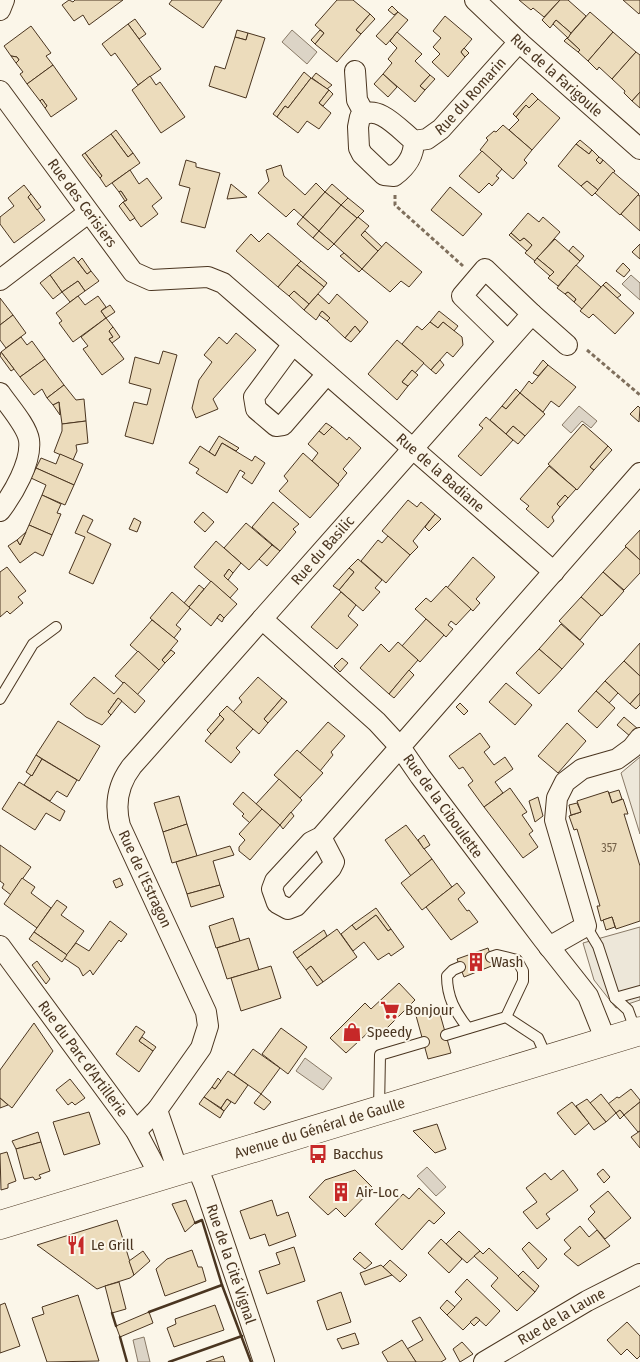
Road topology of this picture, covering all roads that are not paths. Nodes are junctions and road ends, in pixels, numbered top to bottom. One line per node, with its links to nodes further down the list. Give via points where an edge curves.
1 (4, 0): 3 (street)
2 (475, 0): 4 (street, Rue de la Farigoule)
3 (0, 10)
4 (519, 42): 8 (street, Rue du Romarin, via 441,129 427,138); 9 (street, Rue de la Farigoule)
5 (355, 71): 7 (street, via 357,100)
6 (0, 92): 10 (street, Rue des Cerisiers)
7 (364, 113): 8 (street, Rue du Romarin, via 380,114); 8 (street, Rue du Romarin, via 358,127 359,148 384,175 394,176 401,171 414,152)
8 (414, 141)
9 (640, 149)
10 (88, 213): 11 (street, Rue des Cerisiers, via 133,272 151,280); 12 (street)
11 (182, 278): 15 (street, Rue de la Badiane, via 208,277 223,283)
12 (0, 280)
13 (532, 314): 14 (street, Rue du Basilic); 14 (street, via 485,269 476,278 462,296); 16 (street)
14 (508, 341): 19 (street, Rue du Basilic)
15 (293, 344): 17 (street, Rue de la Badiane); 17 (street, via 254,397 256,409 276,426 283,425)
16 (567, 345)
17 (327, 374): 19 (street, Rue de la Badiane)
18 (0, 394): 21 (street, via 29,439 28,457 12,496)
19 (412, 449): 22 (street, Rue de la Badiane); 23 (street, Rue du Basilic)
20 (640, 473): 22 (street, Rue de la Ciboulette)
21 (0, 510)
22 (554, 572): 27 (street, Rue de la Ciboulette)
23 (262, 619): 27 (street, via 377,722); 43 (street, Rue de l'Estragon, via 136,761 119,789 117,815 120,826 206,1012 208,1026 201,1048)
24 (56, 627): 25 (lane, via 33,644)
25 (0, 699)
26 (640, 738): 29 (street, via 617,759 582,769 565,782 557,798 555,820)
27 (400, 747): 28 (street); 31 (street, Rue de la Ciboulette)
28 (321, 837)
29 (586, 926): 31 (street); 35 (lane, via 598,946)
30 (0, 946): 45 (street, Rue du Parc d'Artillerie)
31 (549, 947): 40 (street, Rue de la Ciboulette, via 588,996)
32 (491, 957): 36 (lane, via 497,955 517,960 523,971 523,981)
33 (460, 967): 37 (lane, via 448,976 447,989 451,1002)
34 (640, 991): 35 (lane)
35 (615, 998): 38 (lane, via 628,1010)
36 (506, 1017): 37 (lane); 42 (lane, via 538,1038)
37 (468, 1028): 39 (lane)
38 (638, 1032): 40 (main road, Avenue du Général de Gaulle)
39 (446, 1035)
40 (606, 1041): 42 (main road, Avenue du Général de Gaulle)
41 (424, 1042): 44 (lane, via 380,1055)
42 (547, 1059): 44 (main road, Avenue du Général de Gaulle)
43 (157, 1110): 45 (street, Rue de l'Estragon); 46 (street)
44 (379, 1110): 46 (main road, Avenue du Général de Gaulle)
45 (136, 1130): 46 (street, Rue du Parc d'Artillerie)
46 (178, 1171): 47 (main road, Avenue du Général de Gaulle); 49 (street, Rue de la Cité Vignal, via 204,1184)
47 (0, 1225)
48 (640, 1274): 50 (street, Rue de la Laune, via 587,1301)
49 (264, 1362)
50 (484, 1362)

